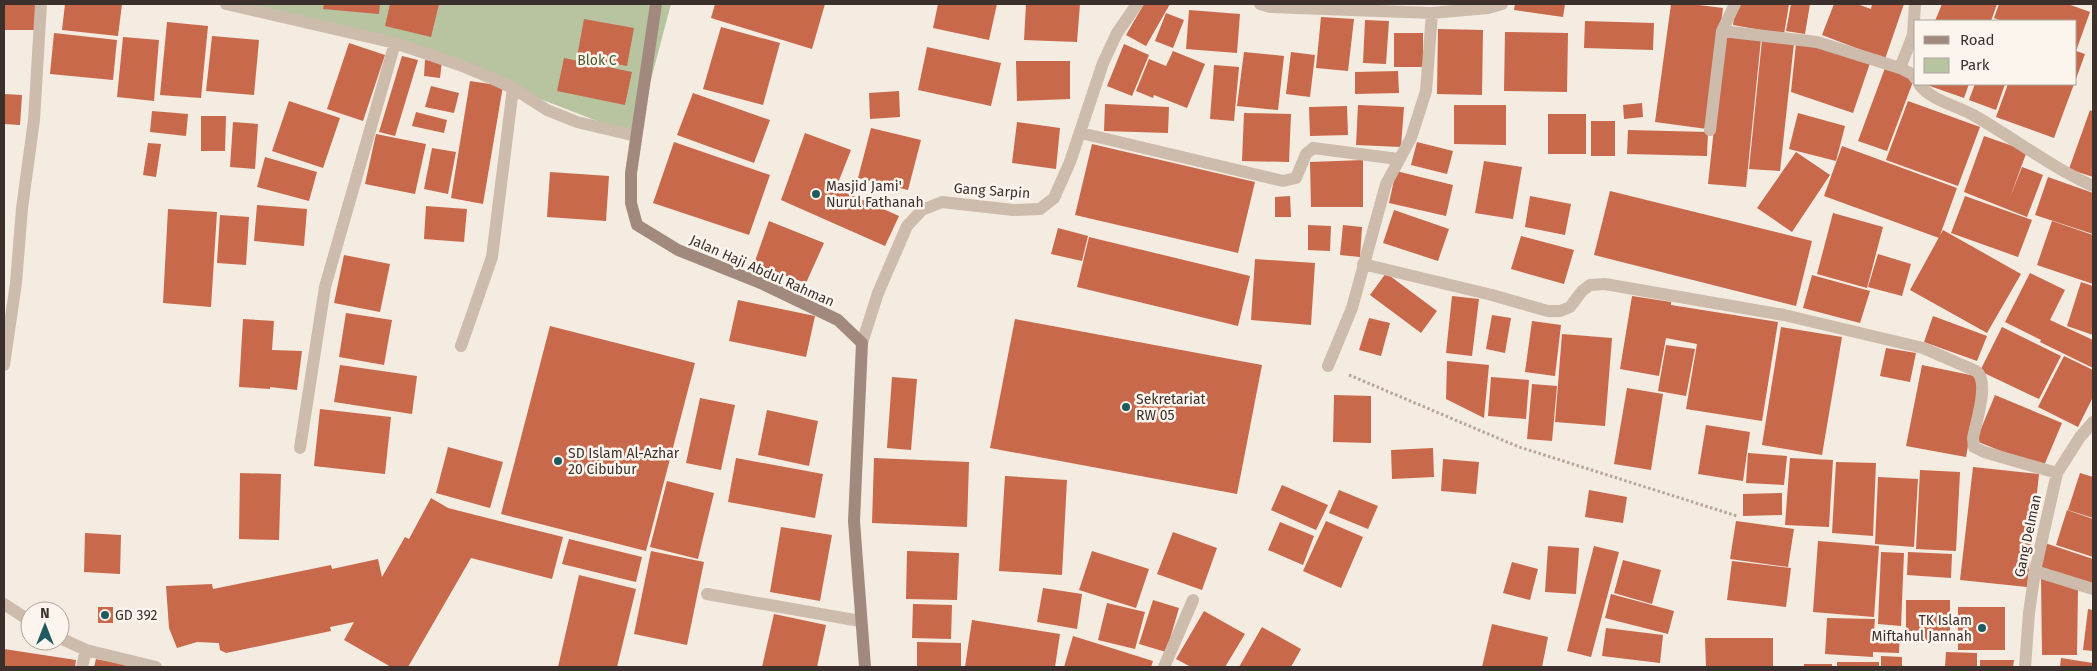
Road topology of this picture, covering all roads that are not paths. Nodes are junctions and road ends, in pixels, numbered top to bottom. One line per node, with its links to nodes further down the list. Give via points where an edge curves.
1 (40, 4): 24 (street, via 34,120)
2 (226, 4): 11 (street)
3 (656, 4): 18 (street, Jalan Haji Abdul Rahman)
4 (1137, 4): 17 (street, Gang Sarpin, via 1102,63)
5 (1260, 4): 9 (street)
6 (1502, 4): 9 (street)
7 (1735, 4): 10 (street)
8 (1915, 4): 12 (street, via 1913,35)
9 (1432, 13): 19 (street, via 1426,91 1411,138)
10 (1722, 31): 12 (street, via 1817,42); 16 (street)
11 (395, 43): 15 (street, via 460,65); 27 (street, via 325,287)
12 (1900, 68): 13 (street)
13 (1914, 76)
14 (1920, 85): 20 (street, via 1930,94 1974,115 2066,174)
15 (513, 88): 18 (street, via 547,110 577,122); 23 (street, via 492,257)
16 (1710, 130)
17 (1081, 133): 19 (street, via 1283,181 1296,178 1306,154 1313,148); 22 (street, Gang Sarpin, via 1054,198 1040,209 1013,210 942,202 922,210 907,226 878,293)
18 (636, 136): 22 (street, Jalan Haji Abdul Rahman, via 631,203 637,225 678,250 763,284 838,320)
19 (1398, 159): 21 (street, via 1386,184)
20 (2093, 186)
21 (1363, 264): 25 (street, via 1352,308); 28 (street, via 1548,311 1570,307 1590,285 1605,284 1784,315 1923,348 1981,375 1983,386 1974,446 1984,452)
22 (862, 343): 35 (street, via 854,521)
23 (461, 346)
24 (4, 365)
25 (1328, 366)
26 (2093, 422): 28 (street, Gang Delman)
27 (300, 448)
28 (2057, 473): 29 (street, Gang Delman)
29 (2035, 572): 30 (street); 42 (street, Gang Delman)
30 (2093, 590)
31 (707, 594): 35 (street)
32 (1193, 600): 41 (street)
33 (4, 604): 34 (street)
34 (20, 614)
35 (860, 621): 40 (street)
36 (70, 643): 37 (street)
37 (86, 650): 38 (street); 39 (street)
38 (82, 667)
39 (156, 667)
40 (865, 667)
41 (1164, 667)
42 (2024, 667)

